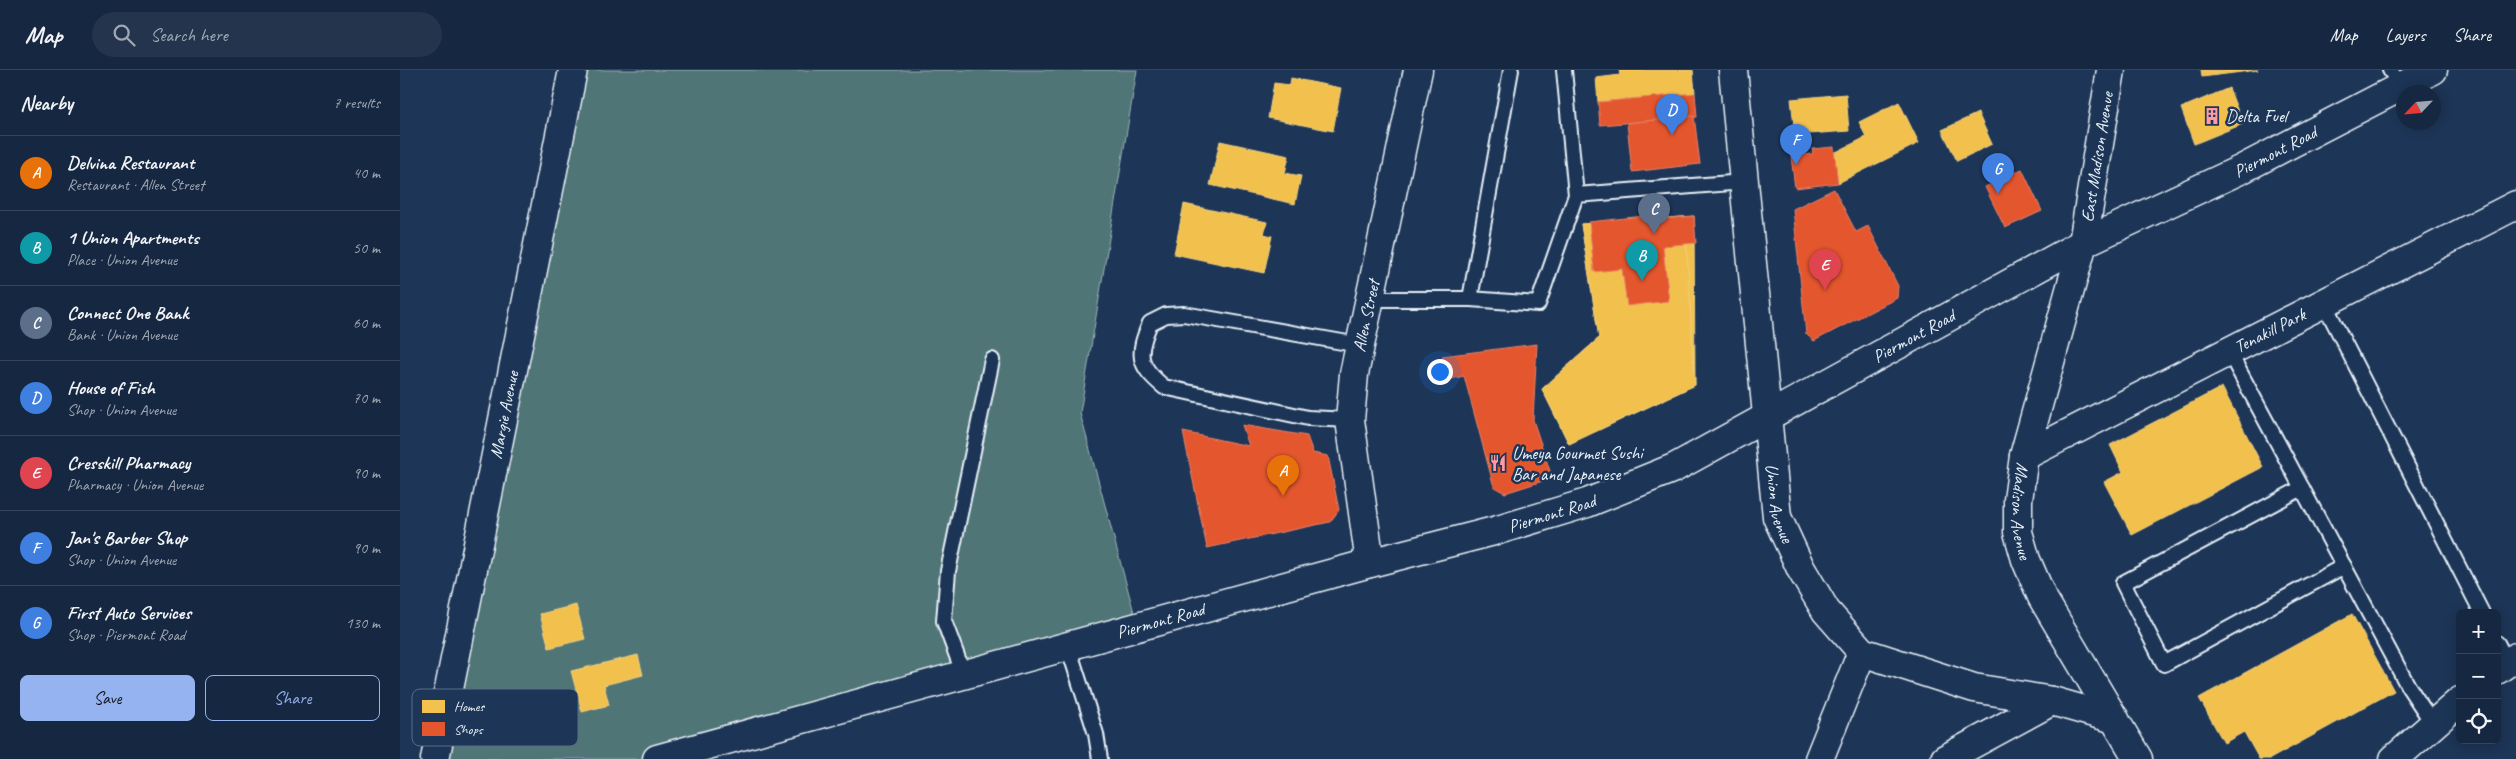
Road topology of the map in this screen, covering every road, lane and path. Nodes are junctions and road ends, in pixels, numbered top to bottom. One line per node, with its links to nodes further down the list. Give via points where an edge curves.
1 (573, 70): 29 (street, Margie Avenue)
2 (1418, 70): 13 (street, Allen Street)
3 (1511, 70): 14 (lane)
4 (1564, 70): 10 (lane)
5 (1733, 70): 9 (street, Union Avenue)
6 (2111, 70): 12 (street, East Madison Avenue)
7 (2433, 70): 8 (street, Piermont Road)
8 (2396, 78): 12 (street, Piermont Road, via 2242,169)
9 (1744, 182): 10 (lane); 19 (street, Union Avenue)
10 (1576, 195): 14 (lane, via 1538,304)
11 (2516, 205): 15 (street, Tenakill Park)
12 (2083, 243): 19 (street, Piermont Road); 21 (street, Madison Avenue)
13 (1369, 299): 14 (lane); 16 (street, Allen Street)
14 (1470, 300)
15 (2324, 303): 17 (street, Tenakill Park); 25 (lane)
16 (1359, 345): 20 (street, Allen Street); 20 (lane, via 1184,314 1166,315 1150,323 1142,341 1141,360 1147,374 1164,387 1308,418)
17 (2229, 352): 21 (street, Tenakill Park); 22 (lane)
18 (992, 360): 28 (lane, via 948,571 944,622)
19 (1767, 418): 23 (street, Piermont Road, via 1674,468 1587,503); 27 (street, Union Avenue, via 1776,517 1826,611)
20 (1350, 420): 23 (street, Allen Street)
21 (2024, 456): 32 (street, Madison Avenue, via 2018,500 2018,532 2026,560 2042,597)
22 (2302, 488): 24 (lane); 24 (lane, via 2123,584 2164,664)
23 (1370, 563): 26 (street, Piermont Road)
24 (2344, 566): 33 (lane, via 2408,686)
25 (2480, 609)
26 (1068, 646): 28 (street, Piermont Road); 37 (lane, via 1096,734)
27 (1862, 652): 30 (street, via 1974,688); 38 (street)
28 (964, 675): 36 (street, Piermont Road)
29 (449, 689)
30 (2052, 701): 32 (street); 39 (street)
31 (2456, 704): 33 (street)
32 (2115, 719): 40 (street, Madison Avenue)
33 (2433, 724): 41 (street)
34 (438, 746): 35 (street, Margie Avenue)
35 (435, 759)
36 (657, 759)
37 (1100, 759)
38 (1819, 759)
39 (1945, 759)
40 (2138, 759)
41 (2394, 759)

